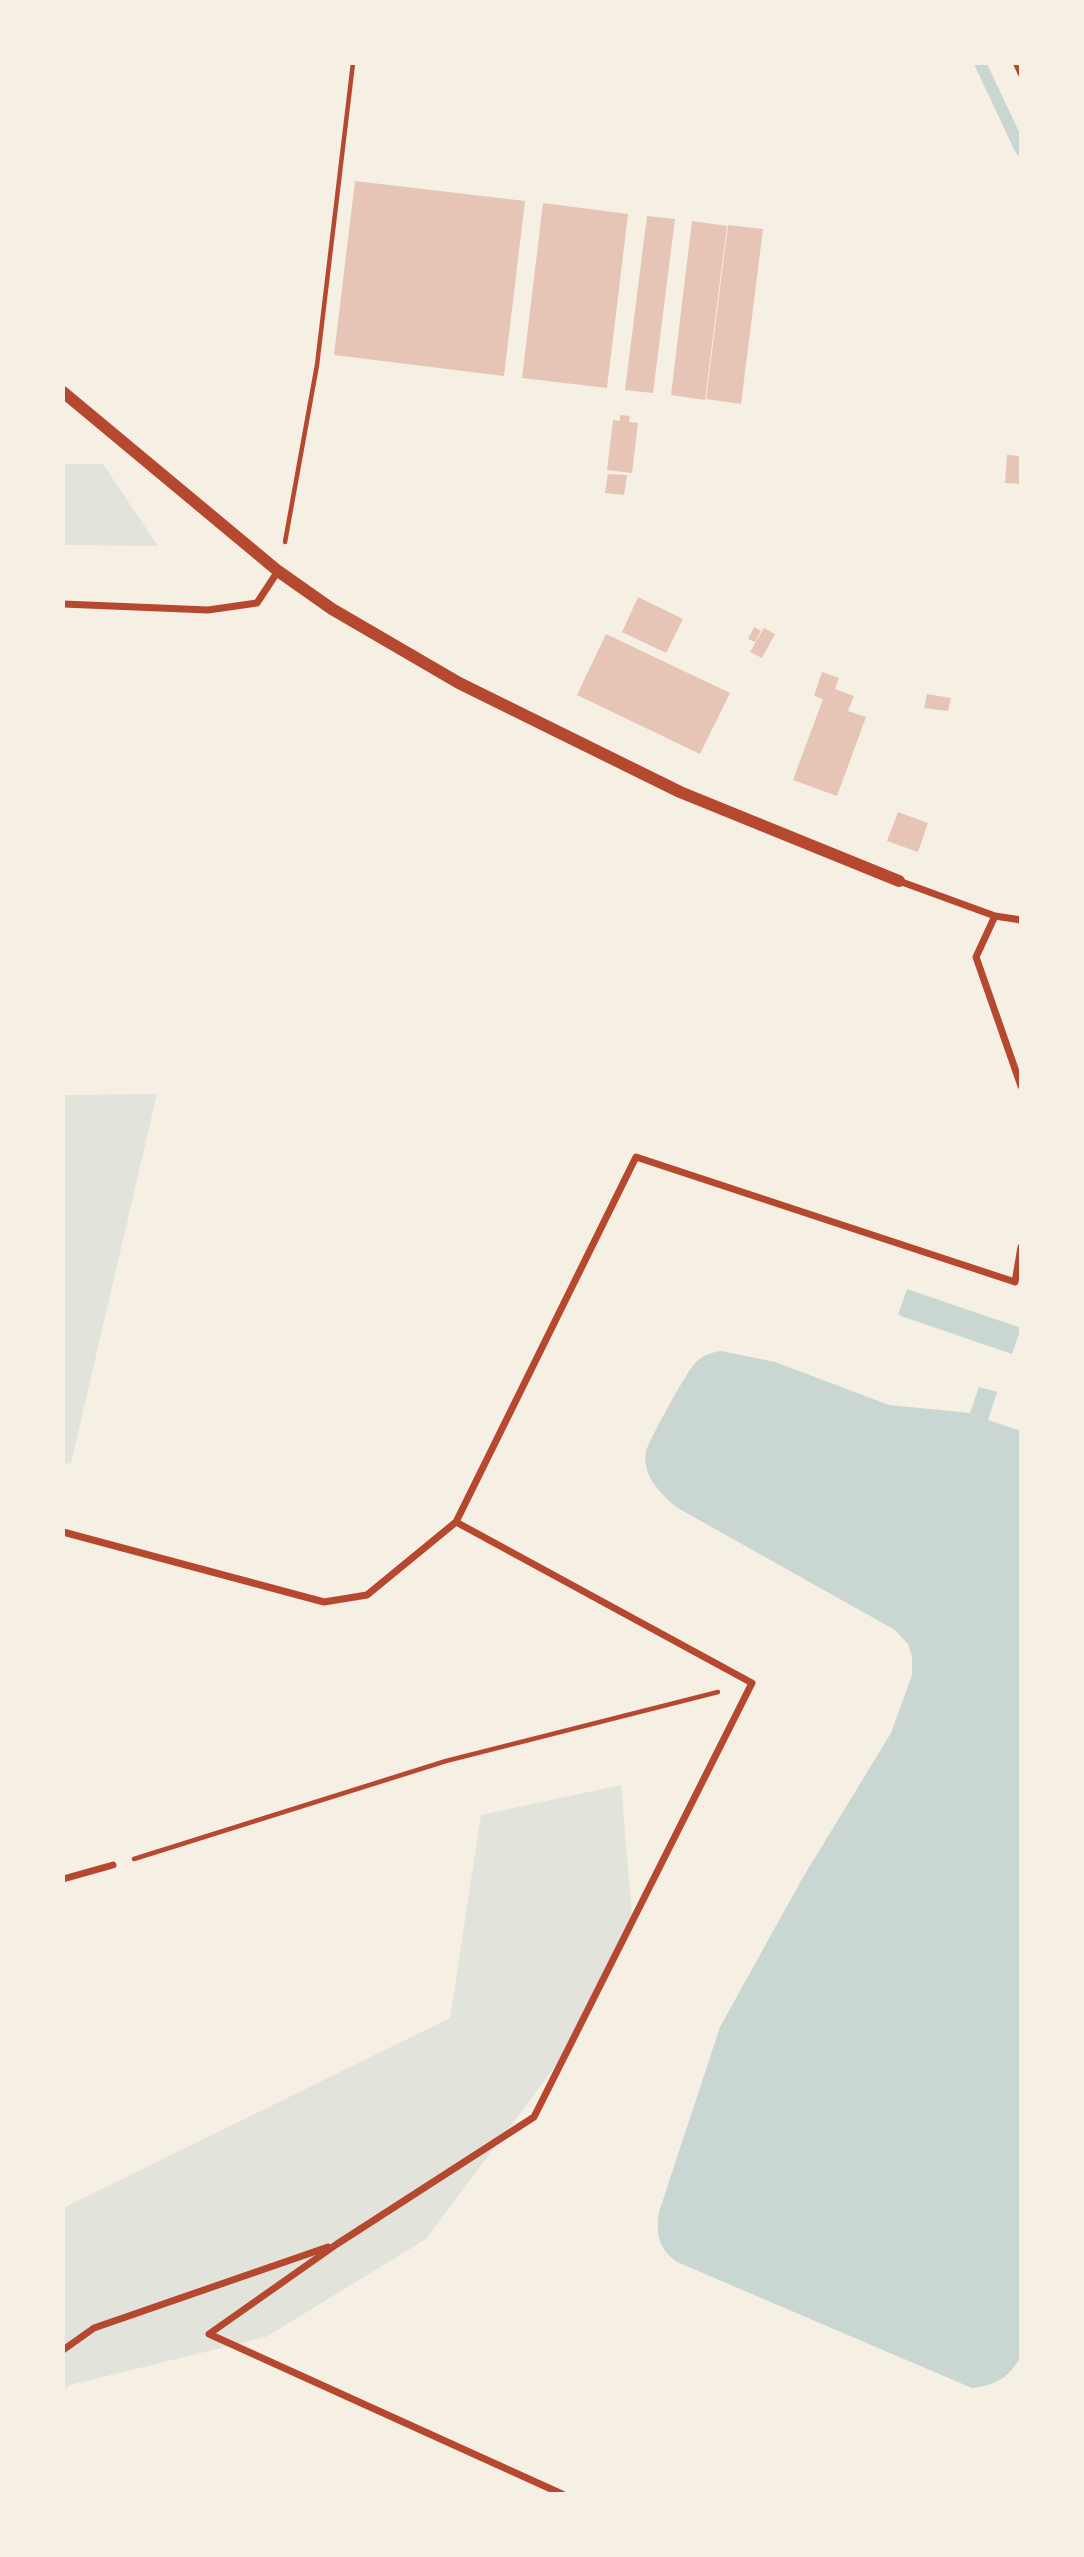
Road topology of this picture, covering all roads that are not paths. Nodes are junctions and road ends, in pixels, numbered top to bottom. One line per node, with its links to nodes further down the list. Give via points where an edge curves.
1 (63, 392): 2 (street)
2 (278, 570): 3 (street, via 257,603 208,610); 4 (street, via 332,609 459,683 680,792)
3 (63, 604)
4 (899, 881): 5 (street)
5 (995, 916): 6 (street); 7 (street, via 976,957)
6 (1021, 920)
7 (1021, 1086)
8 (1021, 1247): 9 (street, via 1015,1282 636,1157)
9 (456, 1522): 10 (street, via 367,1595 324,1602); 13 (street, via 752,1684 534,2117)
10 (63, 1532)
11 (113, 1865): 12 (street)
12 (63, 1879)
13 (337, 2244): 14 (street, via 94,2328); 15 (street, via 209,2334)
14 (63, 2350)
15 (562, 2494)

